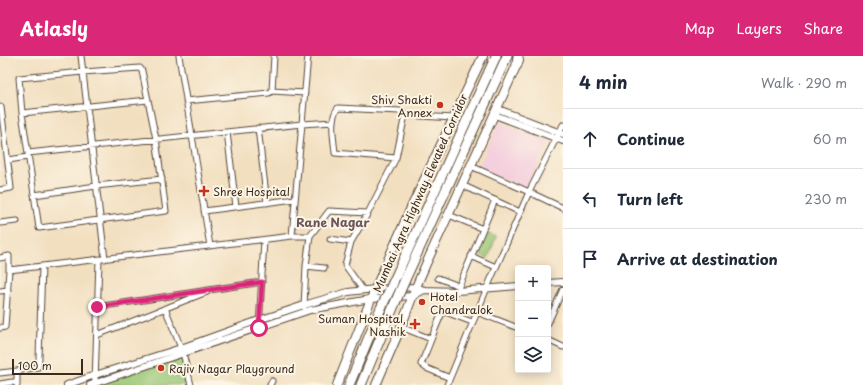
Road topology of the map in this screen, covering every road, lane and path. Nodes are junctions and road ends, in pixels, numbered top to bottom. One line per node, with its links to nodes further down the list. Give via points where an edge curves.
1 (81, 56): 9 (street)
2 (179, 56): 13 (street)
3 (274, 56): 10 (street)
4 (308, 56): 11 (street)
5 (483, 56): 19 (main road)
6 (496, 56): 110 (highway, Mumbai Agra Highway Elevated Corridor, bridge, via 392,283)
7 (507, 56): 111 (highway, Mumbai Agra Highway Elevated Corridor, bridge, via 395,302)
8 (519, 59): 16 (main road)
9 (83, 72): 12 (street, via 140,68); 14 (street); 17 (street, via 19,78)
10 (272, 91): 11 (street); 13 (street)
11 (305, 93): 21 (street)
12 (148, 100): 14 (street); 27 (street)
13 (186, 101): 25 (street)
14 (86, 106): 17 (street); 29 (street)
15 (1, 107): 32 (street)
16 (496, 112): 26 (street); 33 (main road)
17 (22, 113): 30 (street)
18 (405, 115): 19 (street); 20 (street, via 400,111 338,108); 31 (street)
19 (453, 118): 76 (main road)
20 (333, 122): 21 (street); 31 (street, via 335,153)
21 (302, 124): 23 (street); 40 (street)
22 (563, 125): 26 (street)
23 (258, 128): 24 (street); 42 (street)
24 (227, 132): 25 (street); 43 (street)
25 (192, 135): 27 (street); 45 (street)
26 (560, 135): 28 (street); 38 (street)
27 (156, 139): 29 (street); 34 (street)
28 (563, 141)
29 (91, 146): 30 (street); 36 (street)
30 (28, 155): 32 (street); 39 (street)
31 (396, 158): 47 (street)
32 (8, 160): 37 (street, via 11,188)
33 (471, 166): 35 (main road); 38 (street)
34 (162, 179): 36 (street); 49 (street, via 166,211)
35 (462, 185): 41 (street); 48 (main road)
36 (96, 186): 39 (street); 49 (street)
37 (0, 190)
38 (529, 192): 44 (street); 46 (street)
39 (34, 195): 49 (street, via 39,228)
40 (295, 199): 42 (street); 53 (street)
41 (495, 200): 46 (street); 52 (street)
42 (267, 203): 43 (street)
43 (236, 207): 45 (street)
44 (563, 208)
45 (204, 211): 58 (street)
46 (520, 212): 64 (street)
47 (368, 213): 54 (street, via 329,211); 57 (street)
48 (448, 215): 52 (street); 72 (main road)
49 (100, 220): 61 (street)
50 (17, 221): 51 (street)
51 (0, 223)
52 (483, 229): 59 (street)
53 (292, 236): 54 (street); 56 (street)
54 (310, 236): 63 (street)
55 (330, 239): 57 (street)
56 (264, 240): 58 (street); 68 (street)
57 (351, 242): 79 (street, via 345,265)
58 (210, 246): 61 (street)
59 (472, 256): 64 (street); 73 (street)
60 (0, 258): 66 (street, via 9,256)
61 (102, 259): 62 (street); 84 (street)
62 (42, 266): 66 (street); 100 (street, via 38,367)
63 (306, 266): 65 (street); 86 (street)
64 (496, 267): 74 (street)
65 (324, 268)
66 (9, 270): 78 (street)
67 (438, 278): 73 (street)
68 (262, 282): 75 (street); 89 (street)
69 (563, 282): 70 (street)
70 (551, 283)
71 (515, 286): 74 (street)
72 (416, 287): 76 (street); 80 (street); 82 (main road)
73 (458, 288): 74 (street); 80 (street)
74 (487, 288): 87 (street)
75 (216, 289): 84 (street); 85 (street)
76 (375, 289): 79 (street); 83 (main road)
77 (563, 289): 88 (street)
78 (8, 290): 81 (street); 93 (street, via 5,327)
79 (363, 290): 86 (street, via 348,292)
80 (424, 290): 82 (street)
81 (0, 291)
82 (413, 296): 83 (street); 91 (main road)
83 (370, 299): 86 (street); 109 (main road)
84 (97, 307): 95 (street)
85 (166, 308): 95 (street); 99 (street)
86 (304, 309): 89 (street); 94 (street)
87 (477, 312): 90 (street); 92 (street)
88 (551, 316)
89 (259, 320): 94 (street); 99 (street)
90 (472, 322): 96 (street, via 443,311); 103 (street)
91 (401, 327): 96 (street); 112 (main road)
92 (515, 327)
93 (0, 328)
94 (259, 328): 99 (street)
95 (97, 335): 102 (street)
96 (431, 339): 103 (street, via 421,364)
97 (551, 341): 98 (street)
98 (563, 347)
99 (182, 351): 102 (street); 106 (street); 108 (street)
100 (17, 371): 101 (street); 105 (street)
101 (0, 373)
102 (95, 375): 106 (street); 107 (street)
103 (450, 378): 113 (street)
104 (0, 384): 105 (street)
105 (17, 384)
106 (93, 384)
107 (67, 385)
108 (191, 385)
109 (337, 385)
110 (349, 385)
111 (361, 385)
112 (376, 385)
113 (447, 385)

